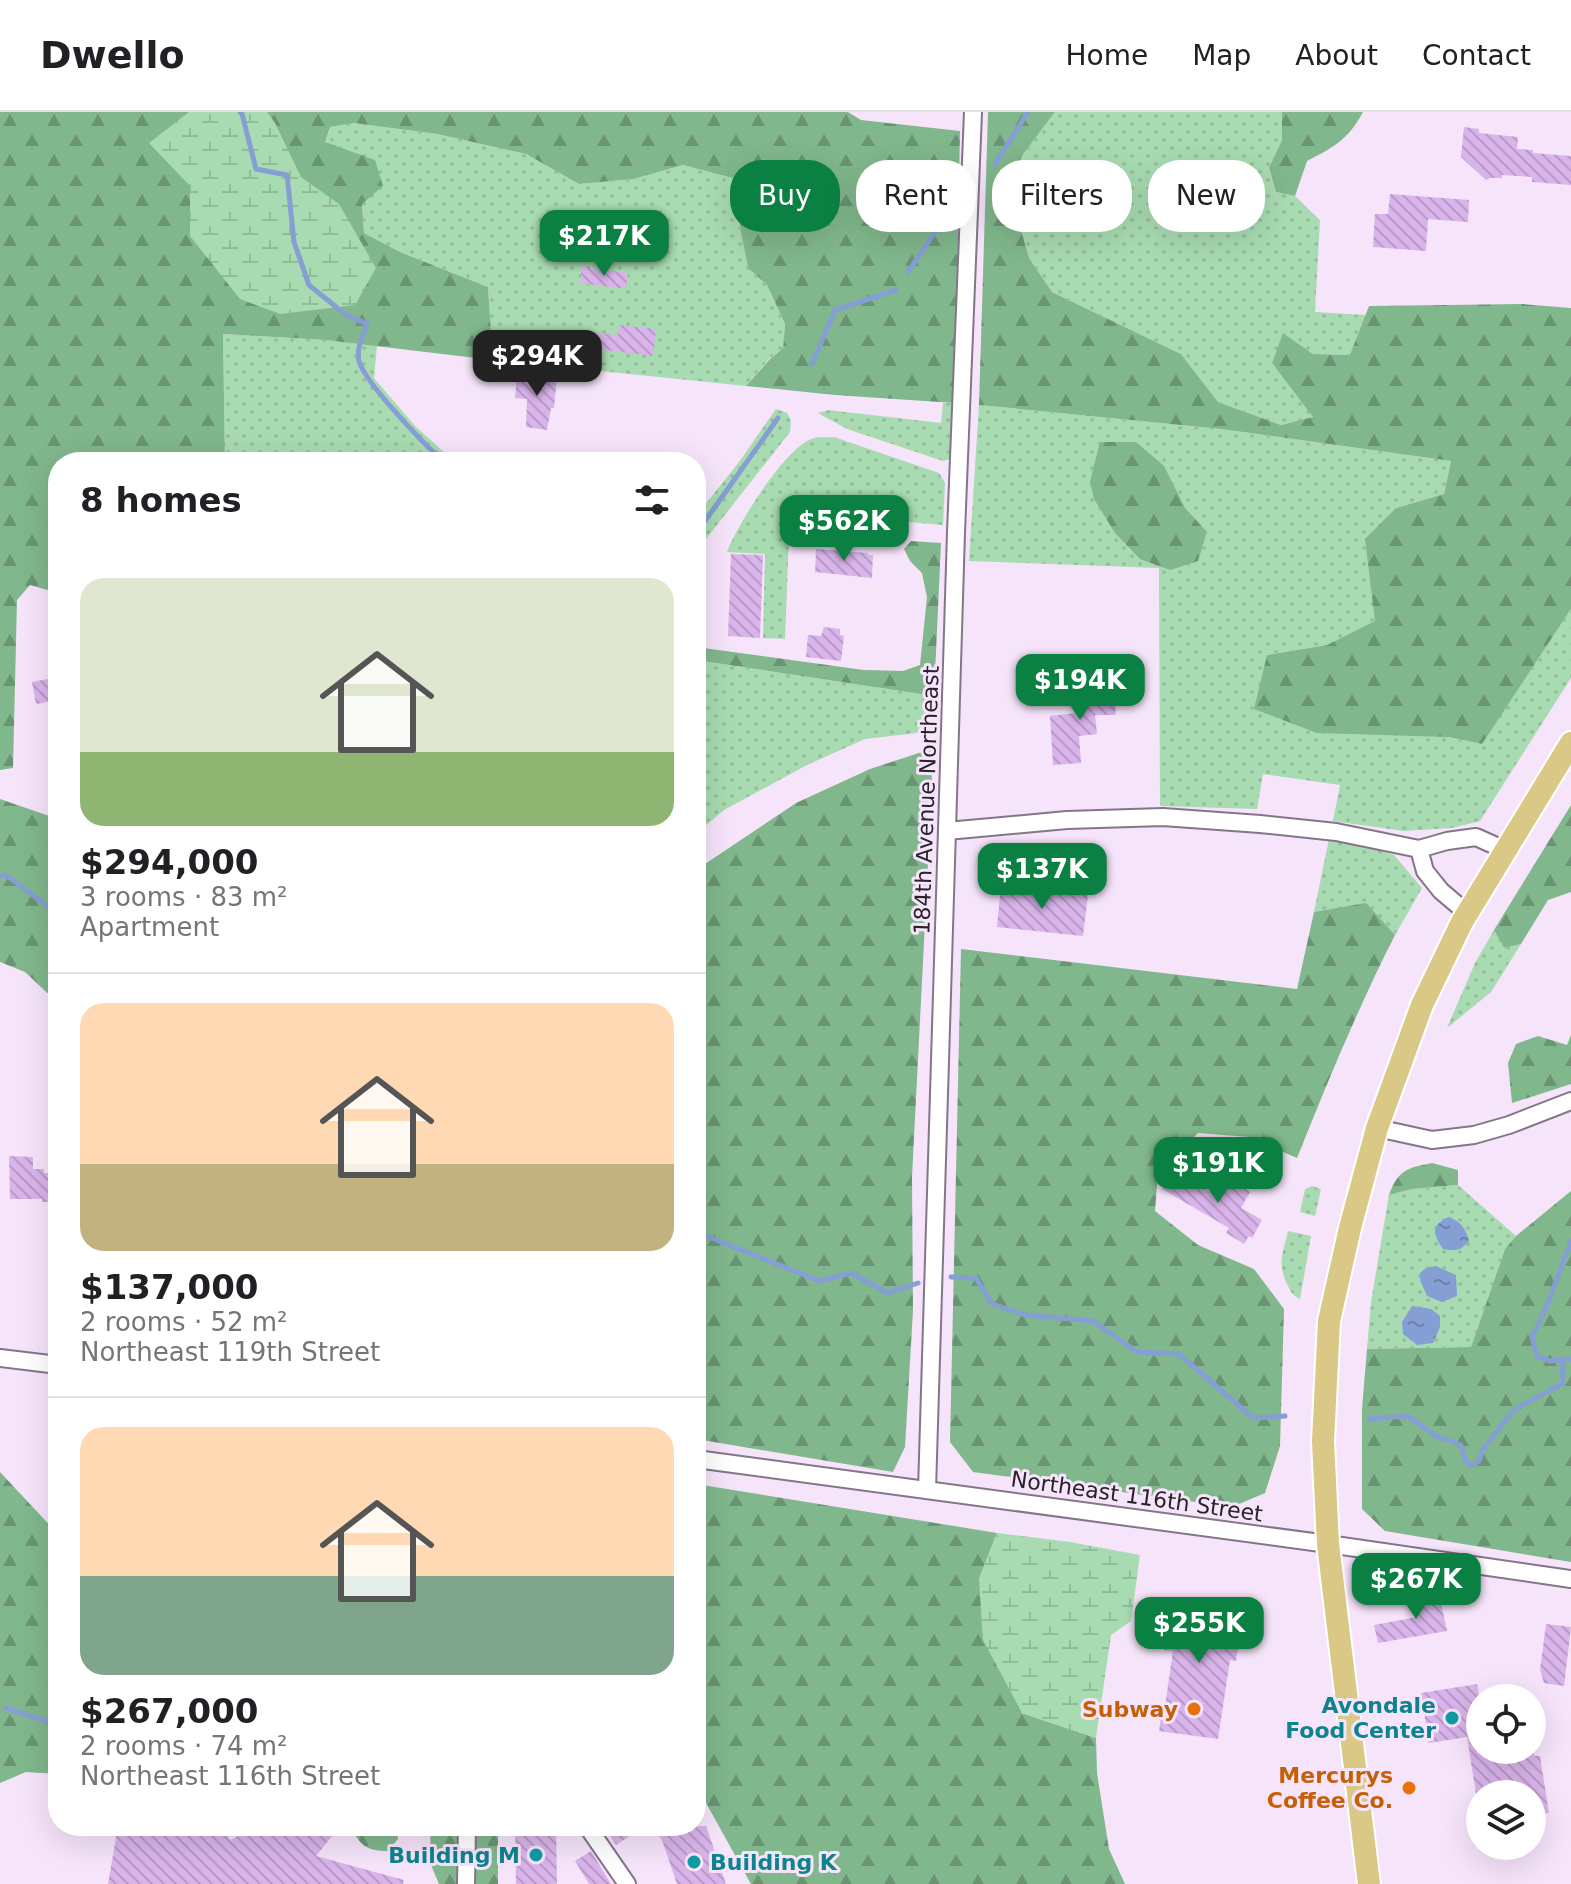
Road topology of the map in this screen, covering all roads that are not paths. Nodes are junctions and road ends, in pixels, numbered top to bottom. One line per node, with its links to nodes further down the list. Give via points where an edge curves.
1 (973, 112): 3 (street, 184th Avenue Northeast)
2 (1571, 743): 5 (main road)
3 (947, 831): 4 (street, via 1163,817 1336,832); 12 (street, 184th Avenue Northeast)
4 (1419, 849): 5 (street, via 1476,837); 6 (street, via 1425,871)
5 (1505, 850): 6 (main road)
6 (1467, 913): 8 (main road, via 1422,1005)
7 (1571, 1101): 8 (street, via 1474,1135 1432,1140)
8 (1377, 1128): 13 (main road, via 1329,1321 1323,1441)
9 (0, 1358): 10 (street)
10 (48, 1364)
11 (706, 1460): 12 (street, Northeast 116th Street)
12 (927, 1490): 13 (street, Northeast 116th Street)
13 (1328, 1544): 14 (street, Northeast 116th Street); 19 (main road)
14 (1571, 1579)
15 (467, 1836): 17 (street)
16 (594, 1836): 18 (street)
17 (466, 1884)
18 (627, 1884)
19 (1369, 1884)

